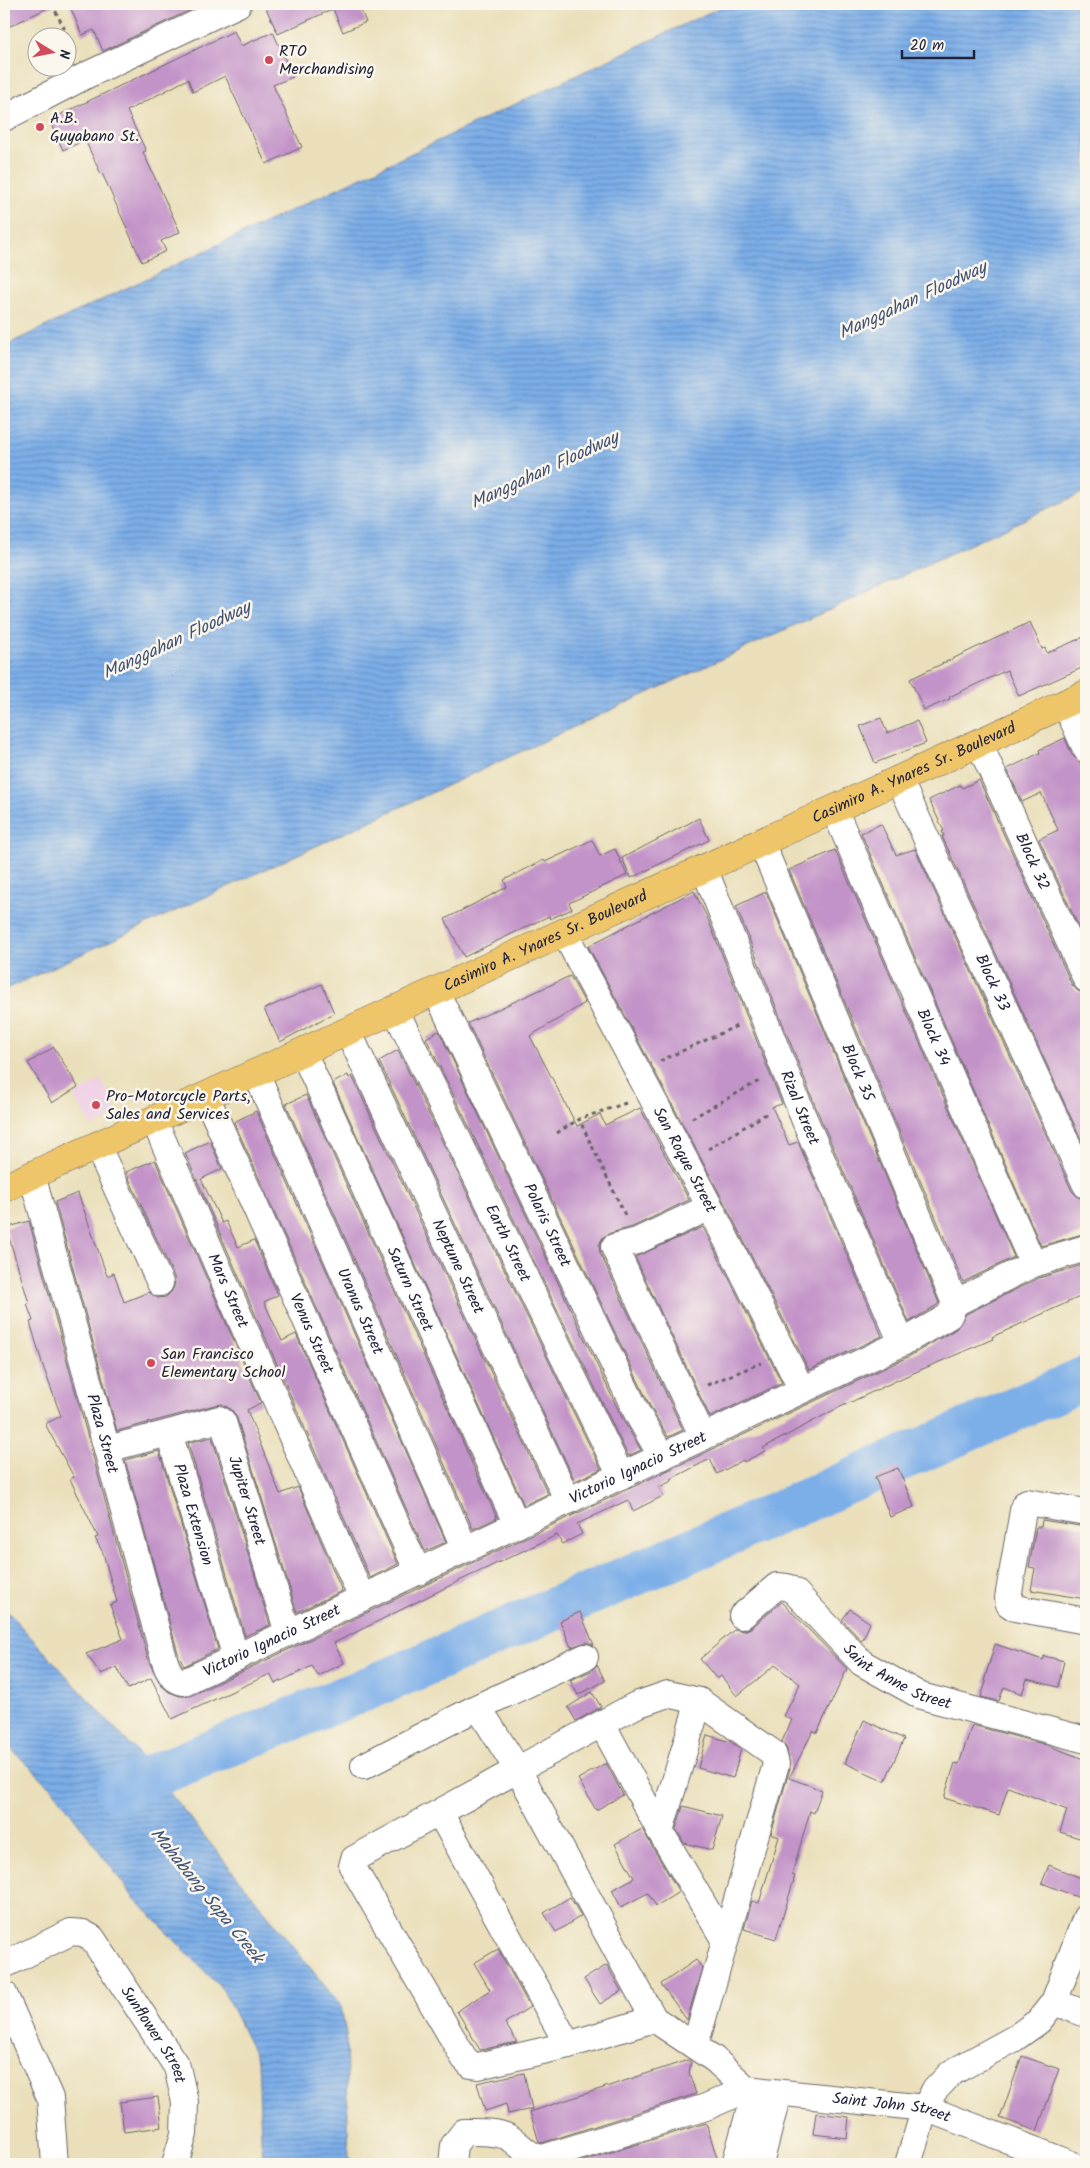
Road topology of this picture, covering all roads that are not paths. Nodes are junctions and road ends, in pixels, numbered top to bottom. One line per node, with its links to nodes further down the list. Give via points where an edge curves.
1 (238, 4): 2 (street)
2 (5, 112)
3 (1076, 699): 4 (main road, Casimiro A. Ynares Sr. Boulevard); 5 (street)
4 (979, 743): 6 (main road, Casimiro A. Ynares Sr. Boulevard); 11 (street, Block 32)
5 (1086, 749)
6 (899, 779): 7 (main road, Casimiro A. Ynares Sr. Boulevard); 21 (street, Block 33)
7 (834, 809): 8 (main road, Casimiro A. Ynares Sr. Boulevard); 25 (street, Block 34)
8 (761, 842): 9 (main road, Casimiro A. Ynares Sr. Boulevard); 27 (street, Block 35)
9 (704, 868): 10 (main road, Casimiro A. Ynares Sr. Boulevard); 28 (street, Rizal Street, via 805,1121)
10 (564, 932): 12 (main road, Casimiro A. Ynares Sr. Boulevard); 23 (street, San Roque Street)
11 (1086, 979)
12 (436, 991): 13 (main road, Casimiro A. Ynares Sr. Boulevard); 33 (street, Polaris Street, via 633,1405)
13 (395, 1009): 14 (main road, Casimiro A. Ynares Sr. Boulevard); 34 (street, Earth Street)
14 (348, 1031): 15 (main road, Casimiro A. Ynares Sr. Boulevard); 35 (street, Neptune Street)
15 (303, 1052): 16 (main road, Casimiro A. Ynares Sr. Boulevard); 37 (street, Saturn Street)
16 (256, 1073): 17 (main road, Casimiro A. Ynares Sr. Boulevard); 38 (street, Uranus Street)
17 (206, 1096): 18 (main road, Casimiro A. Ynares Sr. Boulevard); 39 (street, Venus Street)
18 (154, 1120): 19 (main road, Casimiro A. Ynares Sr. Boulevard); 40 (street, Mars Street)
19 (98, 1146): 20 (main road, Casimiro A. Ynares Sr. Boulevard); 26 (street)
20 (32, 1175): 22 (main road, Casimiro A. Ynares Sr. Boulevard); 32 (street, Plaza Street)
21 (1086, 1185)
22 (4, 1188)
23 (710, 1207): 29 (street, San Roque Street); 31 (street, via 637,1241 614,1247)
24 (1086, 1248): 25 (street, Victorio Ignacio Street)
25 (1033, 1264): 27 (street, Victorio Ignacio Street)
26 (160, 1283)
27 (956, 1303): 28 (street, Victorio Ignacio Street, via 949,1316)
28 (902, 1343): 29 (street, Victorio Ignacio Street)
29 (802, 1390): 31 (street, Victorio Ignacio Street)
30 (169, 1432): 32 (street); 43 (street, Jupiter Street, via 218,1419 223,1422); 45 (street, Plaza Extension)
31 (703, 1437): 33 (street, Victorio Ignacio Street)
32 (107, 1449): 46 (street, Plaza Street, via 170,1676)
33 (662, 1457): 34 (street, Victorio Ignacio Street)
34 (621, 1476): 35 (street, Victorio Ignacio Street)
35 (568, 1501): 37 (street, Victorio Ignacio Street)
36 (1086, 1512): 42 (street, via 1026,1502 1008,1598 1015,1608)
37 (517, 1525): 38 (street, Victorio Ignacio Street)
38 (465, 1549): 39 (street, Victorio Ignacio Street)
39 (418, 1572): 40 (street, Victorio Ignacio Street)
40 (362, 1598): 43 (street, Victorio Ignacio Street)
41 (742, 1616): 50 (street, Saint Anne Street, via 777,1586 787,1587 862,1663 921,1696)
42 (1086, 1622)
43 (288, 1633): 45 (street, Victorio Ignacio Street)
44 (585, 1657): 48 (street)
45 (236, 1658): 46 (street, Victorio Ignacio Street)
46 (184, 1682)
47 (700, 1701): 49 (street, via 668,1694 636,1705); 54 (street); 56 (street, via 773,1753 776,1764)
48 (478, 1708): 51 (street); 52 (street)
49 (602, 1724): 52 (street); 54 (street)
50 (1086, 1740)
51 (364, 1766)
52 (518, 1770): 53 (street); 61 (street)
53 (440, 1813): 62 (street); 62 (street, via 354,1859 352,1866 471,2065)
54 (660, 1831): 56 (street)
55 (1086, 1917): 59 (street)
56 (725, 1941): 63 (street)
57 (4, 1966): 68 (street, Sunflower Street, via 71,1932 83,1932 92,1938 177,2067 185,2102 184,2134)
58 (4, 1994): 67 (street, via 50,2098)
59 (1054, 2002): 60 (street); 65 (street, via 1039,2021 1015,2038 951,2073 934,2091)
60 (1086, 2014)
61 (654, 2019): 62 (street); 63 (street)
62 (568, 2045)
63 (705, 2053): 64 (street)
64 (760, 2091): 65 (street, Saint John Street); 66 (street, via 543,2158); 70 (street); 71 (street)
65 (925, 2108): 72 (street); 73 (street, Saint John Street)
66 (530, 2159): 69 (street, via 508,2137 489,2132 464,2132 454,2145)
67 (55, 2164)
68 (175, 2164)
69 (452, 2164)
70 (735, 2164)
71 (760, 2164)
72 (908, 2164)
73 (1071, 2164)

